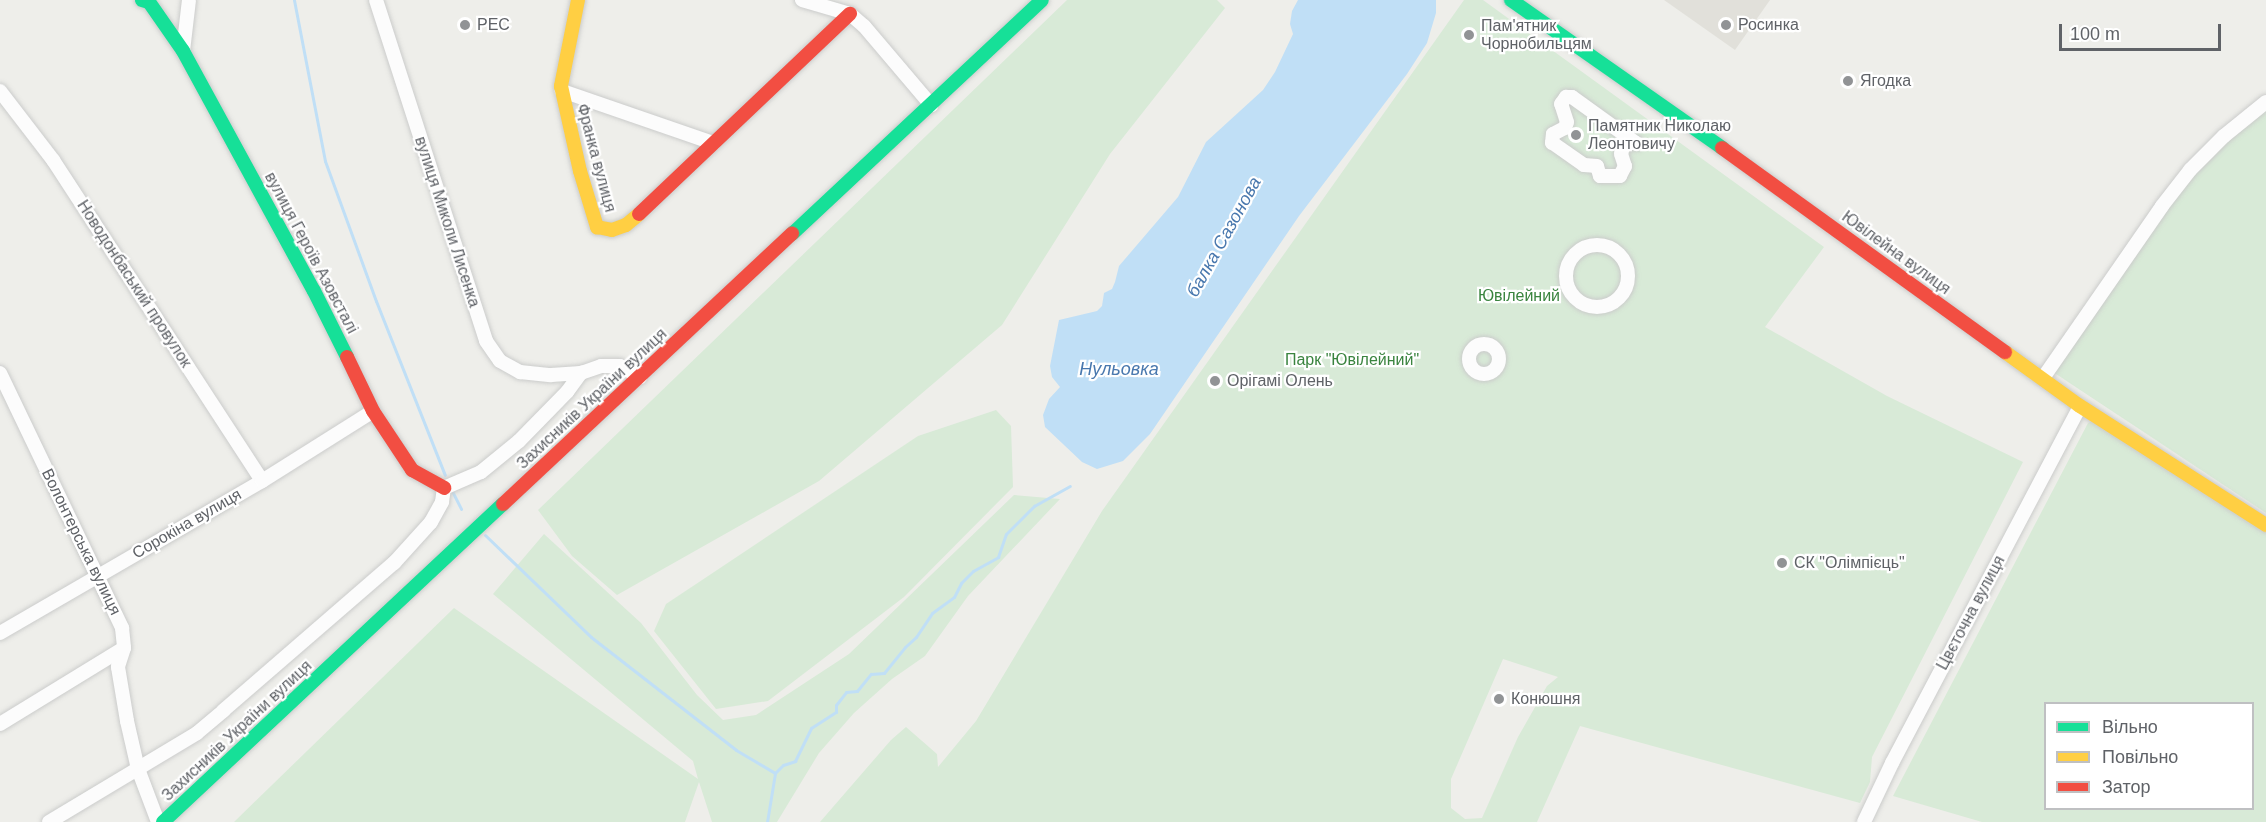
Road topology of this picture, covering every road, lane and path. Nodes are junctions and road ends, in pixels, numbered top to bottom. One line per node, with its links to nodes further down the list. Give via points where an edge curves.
1 (142, 0): 9 (main road, вулиця Героїв Азовсталі, via 149,2)
2 (189, 0): 9 (street)
3 (376, 0): 18 (street, вулиця Миколи Лисенка, via 486,341 500,361 520,372)
4 (579, 0): 11 (main road, Франка вулиця)
5 (802, 0): 8 (street)
6 (1042, 0): 13 (main road, Захисників України вулиця)
7 (1511, 0): 20 (main road, Ювілейна вулиця)
8 (850, 14): 13 (street); 14 (main road, Франка вулиця)
9 (183, 51): 22 (main road, вулиця Героїв Азовсталі, via 314,291)
10 (0, 91): 23 (street, Новодонбаський провулок, via 53,160)
11 (562, 91): 14 (street, Франка вулиця); 14 (main road, Франка вулиця, via 597,227 612,231 626,225)
12 (2266, 102): 20 (street, via 2223,136 2190,170)
13 (930, 105): 19 (main road, Захисників України вулиця)
14 (713, 143)
15 (1617, 177): 15 (street, via 1625,169 1623,147 1636,143 1572,97 1563,98 1561,107 1567,122 1565,128 1553,134 1552,143 1584,165 1597,166 1600,176)
16 (1565, 277): 16 (street, via 1568,290 1578,301 1598,307 1617,300 1626,289 1629,275 1616,250 1603,244 1576,251)
17 (0, 373): 26 (street, Волонтерська вулиця)
18 (581, 373): 19 (street, вулиця Миколи Лисенка, via 601,366 620,366); 24 (street, via 519,441 481,472)
19 (640, 377): 33 (main road, Захисників України вулиця)
20 (2043, 378): 21 (main road, Ювілейна вулиця)
21 (2080, 406): 25 (main road, Ювілейна вулиця); 34 (street, Цвєточна вулиця)
22 (373, 411): 23 (street, Сорокіна вулиця); 24 (main road, вулиця Героїв Азовсталі, via 412,470)
23 (262, 481): 26 (street, Сорокіна вулиця)
24 (444, 488): 30 (street, via 442,502 431,522 394,563 196,733)
25 (2266, 525)
26 (98, 575): 27 (street, Сорокіна вулиця); 28 (street, Волонтерська вулиця, via 122,627)
27 (0, 633)
28 (124, 648): 29 (street); 30 (street, Волонтерська вулиця, via 118,667)
29 (0, 724)
30 (138, 769): 31 (street); 32 (street, Волонтерська вулиця)
31 (49, 822)
32 (158, 822)
33 (164, 822)
34 (1864, 822)

